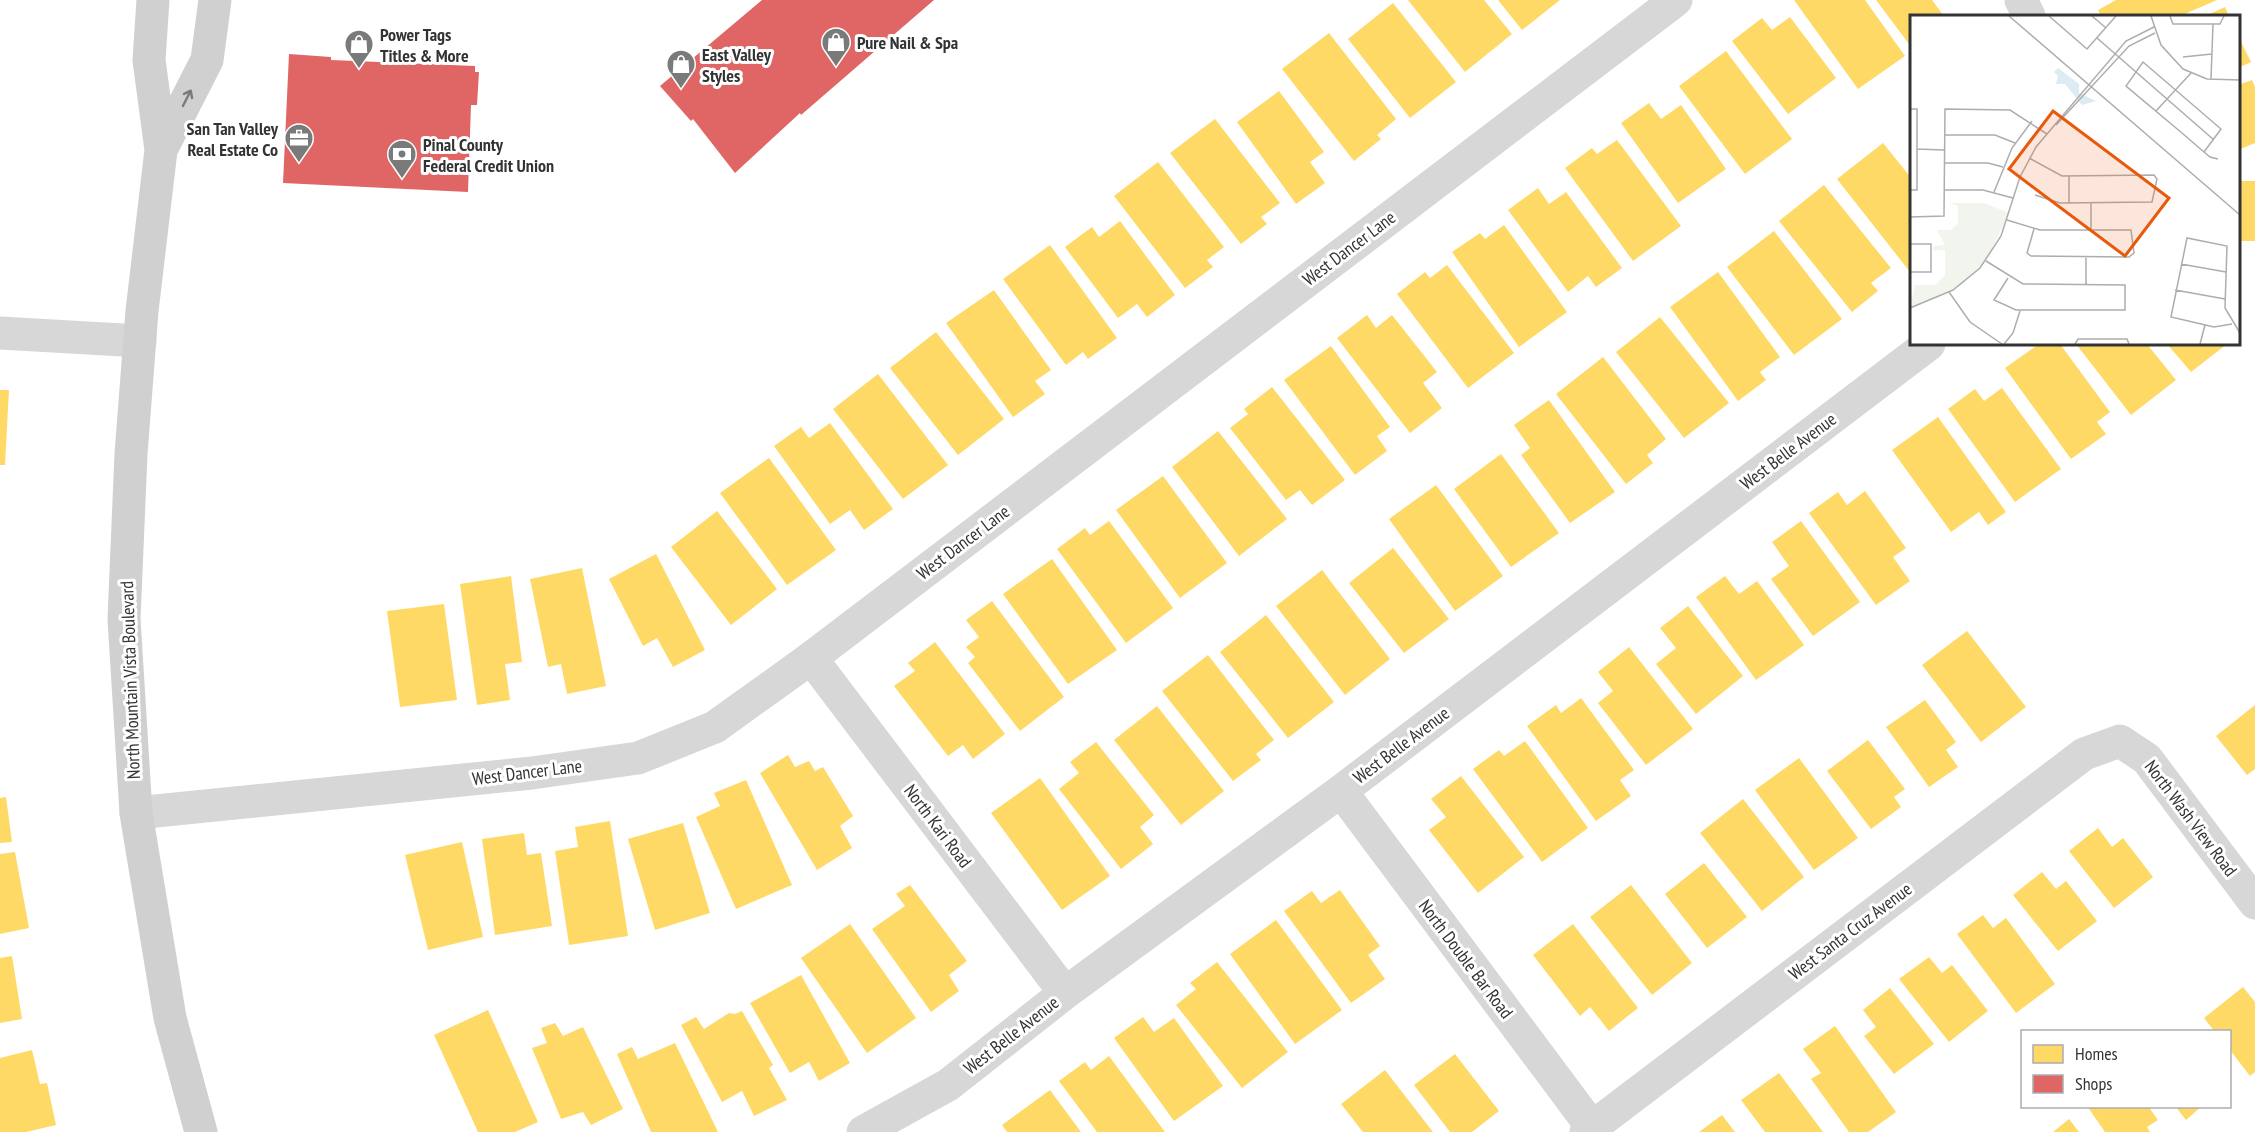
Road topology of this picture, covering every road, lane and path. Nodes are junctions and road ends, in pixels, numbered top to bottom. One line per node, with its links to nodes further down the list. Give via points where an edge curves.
1 (153, 0): 6 (street, North Mountain Vista Boulevard, via 149,60)
2 (215, 0): 6 (street, North Mountain Vista Boulevard, one-way to 2, via 207,60)
3 (1676, 0): 10 (street, West Dancer Lane)
4 (2021, 0): 5 (street)
5 (2028, 15)
6 (161, 150): 8 (street, North Mountain Vista Boulevard)
7 (0, 333): 8 (street)
8 (140, 341): 13 (street, North Mountain Vista Boulevard, via 124,619)
9 (1928, 345): 12 (street, West Belle Avenue)
10 (811, 658): 13 (street, West Dancer Lane, via 715,727 638,758 532,773); 15 (street, North Kari Road)
11 (2121, 741): 14 (street, North Wash View Road, via 2147,759); 16 (street, West Santa Cruz Avenue, via 2084,754)
12 (1341, 791): 15 (street, West Belle Avenue); 16 (street, North Double Bar Road)
13 (136, 813): 17 (street, North Mountain Vista Boulevard, via 170,1018)
14 (2255, 903)
15 (1065, 993): 18 (street, West Belle Avenue, via 948,1085)
16 (1589, 1130)
17 (201, 1132)
18 (863, 1132)

